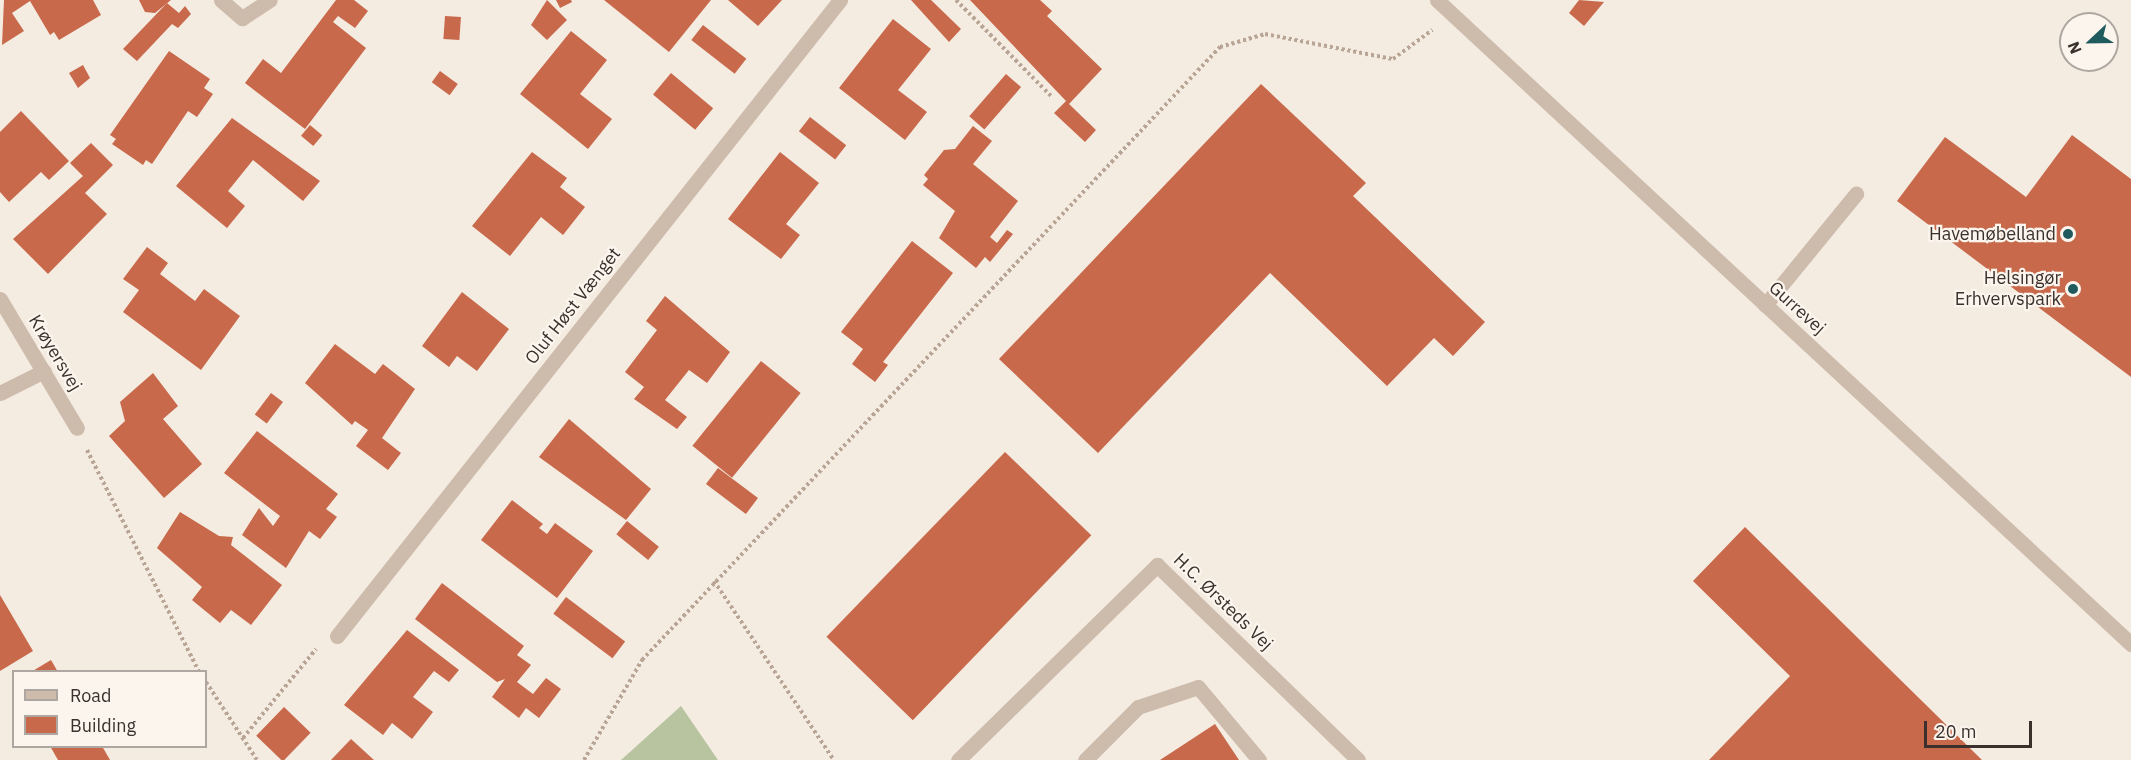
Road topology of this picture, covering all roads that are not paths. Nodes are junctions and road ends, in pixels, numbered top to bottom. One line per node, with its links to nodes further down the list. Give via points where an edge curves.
1 (221, 0): 2 (street, via 242,18)
2 (270, 0)
3 (840, 0): 11 (street, Oluf Høst Vænget)
4 (1437, 0): 7 (street, Gurrevej)
5 (1856, 194): 7 (street)
6 (0, 299): 8 (street, Krøyersvej)
7 (1765, 305): 12 (street, Gurrevej)
8 (44, 371): 9 (street); 10 (street, Krøyersvej)
9 (0, 393)
10 (77, 428)
11 (338, 636)
12 (2131, 644)
13 (958, 760): 16 (street, H.C. Ørsteds Vej, via 1157,565)
14 (1085, 760): 15 (street, via 1138,706 1198,687)
15 (1259, 760)
16 (1358, 760)

